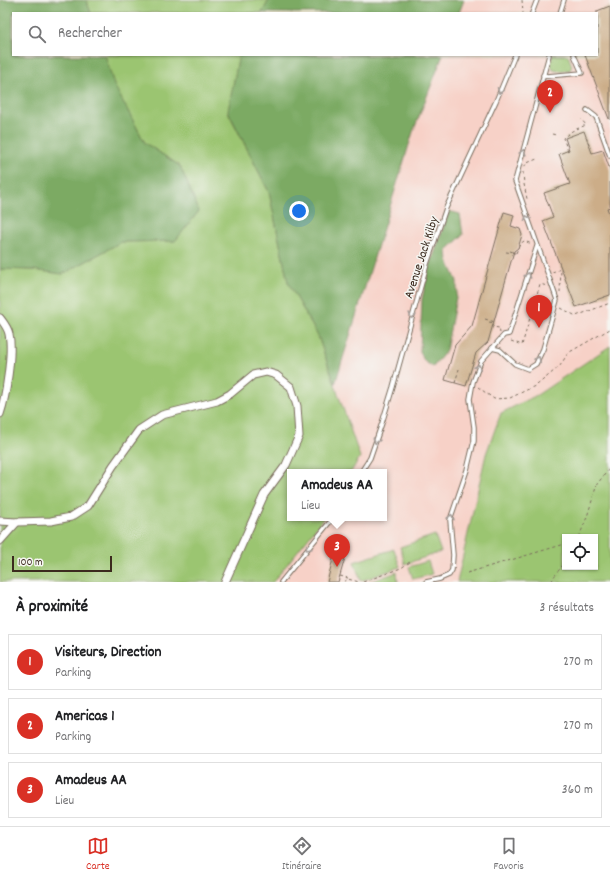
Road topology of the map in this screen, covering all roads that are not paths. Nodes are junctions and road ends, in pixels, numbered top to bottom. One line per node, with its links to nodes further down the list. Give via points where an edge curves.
1 (537, 0): 3 (lane)
2 (564, 0): 4 (lane)
3 (532, 12)
4 (560, 12)
5 (515, 56): 15 (lane, Avenue Jack Kilby, one-way to 15, via 446,208 427,264 382,423 370,458)
6 (549, 56): 8 (lane)
7 (574, 56): 8 (lane, via 582,73)
8 (543, 75): 11 (lane, one-way to 8, via 516,181)
9 (587, 110): 10 (lane, via 596,117)
10 (610, 156)
11 (536, 246): 13 (lane, one-way to 11, via 509,334); 13 (lane, one-way to 11, via 500,350 515,364 528,369 536,364 543,349 557,300)
12 (0, 318): 14 (street, via 9,333 10,355 5,400)
13 (492, 348): 22 (lane, one-way to 13, via 440,579 452,570 450,520 474,441 470,399 473,382 481,361)
14 (0, 414)
15 (363, 469)
16 (0, 521): 18 (street)
17 (331, 521): 21 (lane, one-way to 21)
18 (17, 522): 19 (street); 20 (street, via 51,521 71,517 88,506 139,430 162,415 217,401 230,394 253,374 266,372 276,375 291,387 297,406 299,436 286,465 264,495)
19 (0, 541)
20 (225, 582)
21 (281, 582)
22 (426, 582)

